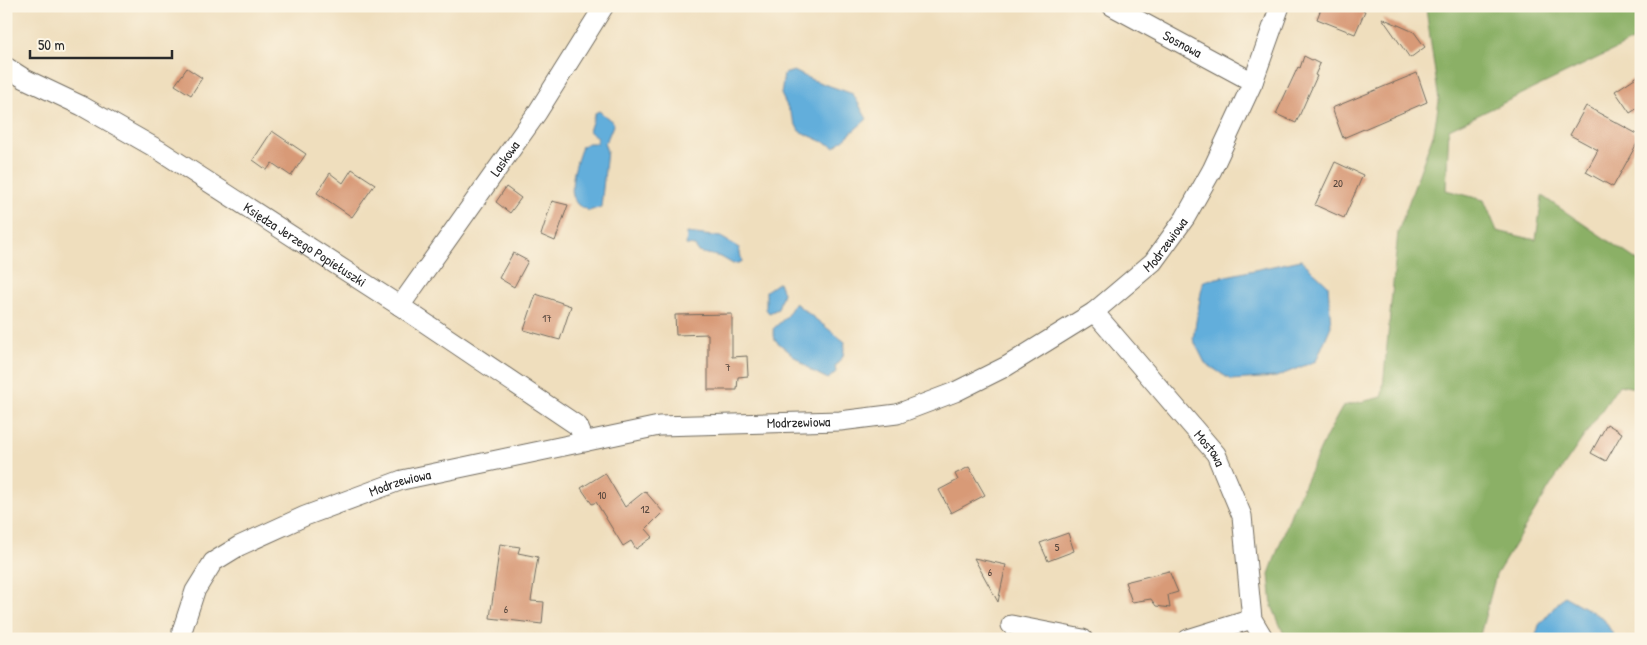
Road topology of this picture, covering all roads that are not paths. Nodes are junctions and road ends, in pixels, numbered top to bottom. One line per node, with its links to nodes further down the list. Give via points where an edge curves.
1 (604, 6): 6 (street, Laskowa, via 537,113)
2 (1112, 6): 5 (street, Sosnowa)
3 (1280, 6): 5 (street, Modrzewiowa)
4 (6, 67): 6 (street, Księdza Jerzego Popiełuszki, via 159,150)
5 (1253, 82): 7 (street, Modrzewiowa, via 1212,170 1185,218 1153,262)
6 (400, 306): 8 (street, Księdza Jerzego Popiełuszki, via 578,426)
7 (1094, 312): 8 (street, Modrzewiowa, via 1007,366 955,392 897,414 840,421 659,426); 9 (street, Mostowa, via 1216,454 1242,516)
8 (585, 442): 11 (street, Modrzewiowa, via 402,480 305,516 238,546 213,562 195,591)
9 (1252, 619): 13 (street); 14 (street, Mostowa)
10 (1011, 625): 12 (street)
11 (182, 631)
12 (1083, 639)
13 (1188, 639)
14 (1264, 639)

